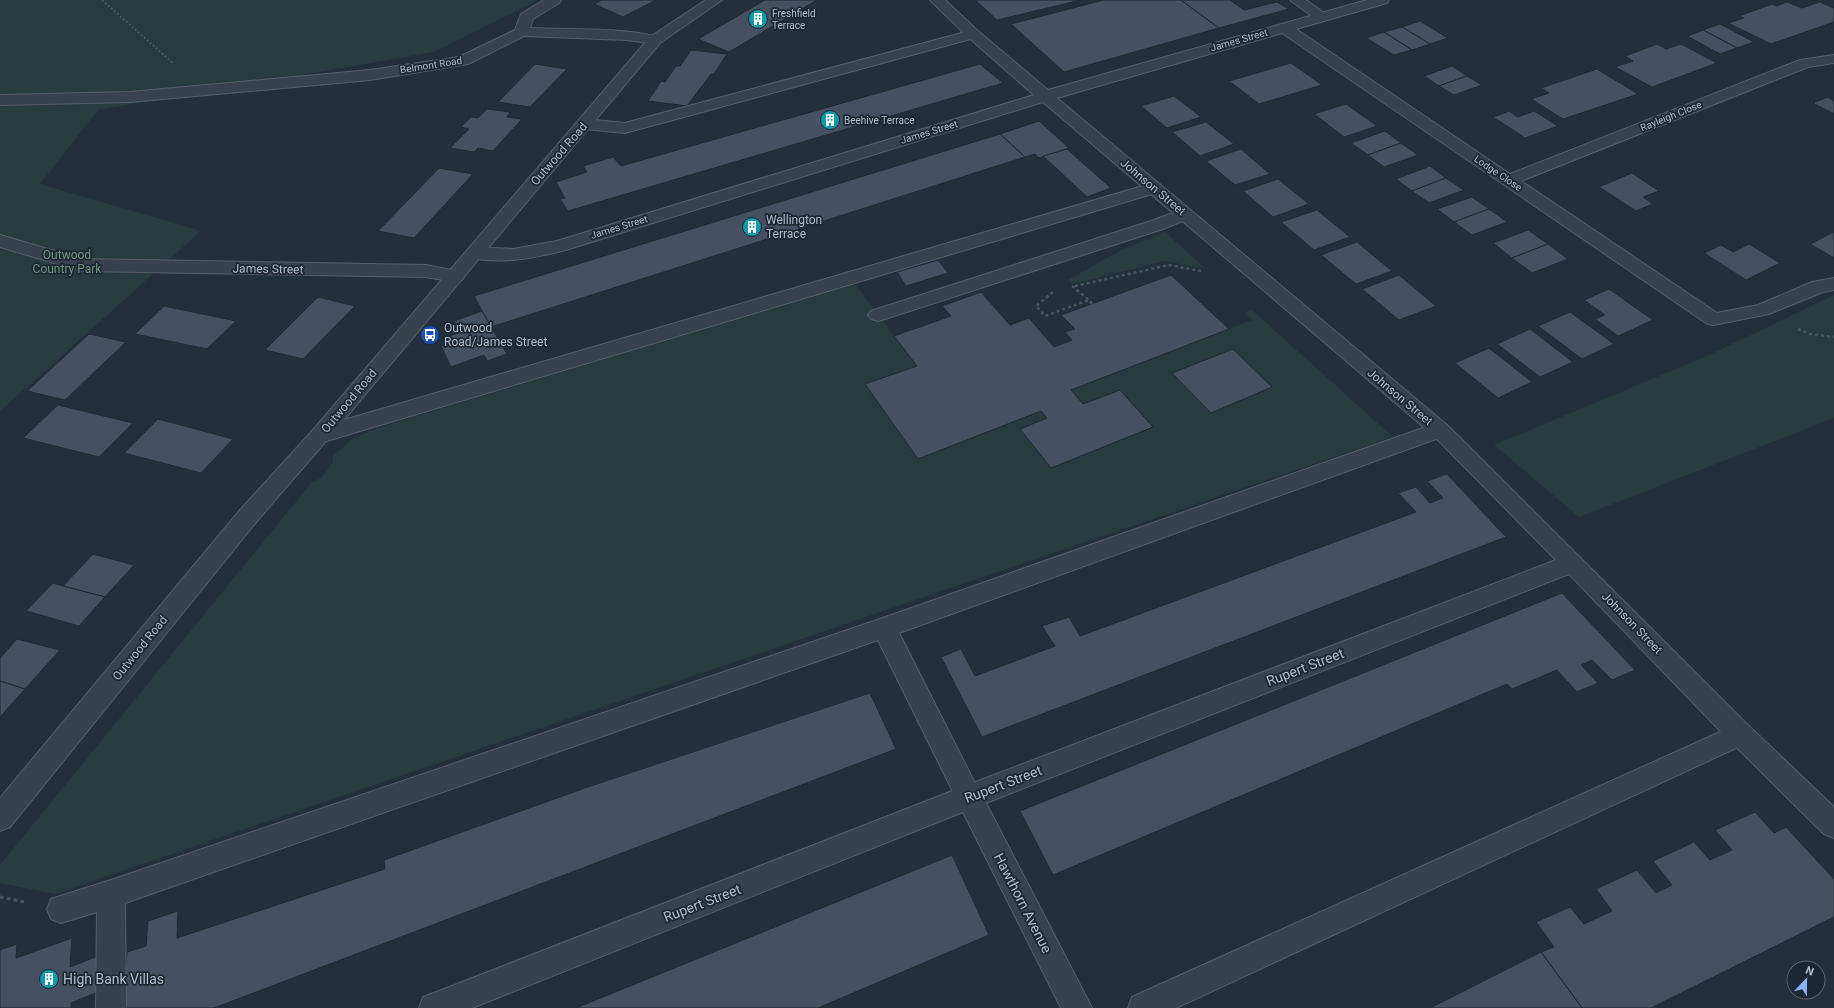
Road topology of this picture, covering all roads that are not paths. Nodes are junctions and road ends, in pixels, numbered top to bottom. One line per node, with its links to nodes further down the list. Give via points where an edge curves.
1 (554, 0): 8 (street, via 526,17)
2 (715, 0): 10 (street, Outwood Road)
3 (936, 0): 9 (street, Johnson Street)
4 (1297, 0): 6 (street)
5 (1382, 0): 6 (street, James Street)
6 (1321, 16): 7 (street, James Street)
7 (1283, 27): 12 (street, James Street); 15 (street, Lodge Close)
8 (522, 32): 10 (street, Belmont Road, via 628,36); 13 (street, Belmont Road, via 463,61 370,75 130,97)
9 (973, 34): 12 (street, Johnson Street); 14 (street, via 625,128)
10 (655, 40): 14 (street, Outwood Road)
11 (1834, 59): 15 (street, Rayleigh Close, via 1805,62)
12 (1046, 96): 16 (street, Johnson Street); 19 (street, James Street, via 560,246 513,255)
13 (0, 100)
14 (585, 124): 19 (street, Outwood Road)
15 (1509, 180): 21 (street, Lodge Close, via 1713,319 1762,310 1819,286)
16 (1153, 188): 17 (street, Johnson Street); 24 (street)
17 (1184, 214): 22 (street); 23 (street, Johnson Street)
18 (0, 241): 20 (street, James Street, via 81,265 426,271)
19 (474, 253): 20 (street, Outwood Road)
20 (455, 276): 24 (street, Outwood Road)
21 (1834, 284)
22 (878, 315)
23 (1440, 430): 25 (street, Johnson Street); 26 (street)
24 (320, 435): 29 (street, Outwood Road, via 249,516)
25 (1573, 562): 27 (street, Johnson Street); 28 (street, Rupert Street)
26 (884, 628): 28 (street, Hawthorn Avenue); 31 (street)
27 (1740, 734): 30 (street, Johnson Street); 36 (street)
28 (969, 797): 34 (street, Rupert Street); 35 (street, Hawthorn Avenue)
29 (0, 818)
30 (1834, 825)
31 (111, 894): 32 (street); 33 (street)
32 (61, 909)
33 (111, 1008)
34 (434, 1008)
35 (1077, 1008)
36 (1143, 1008)

